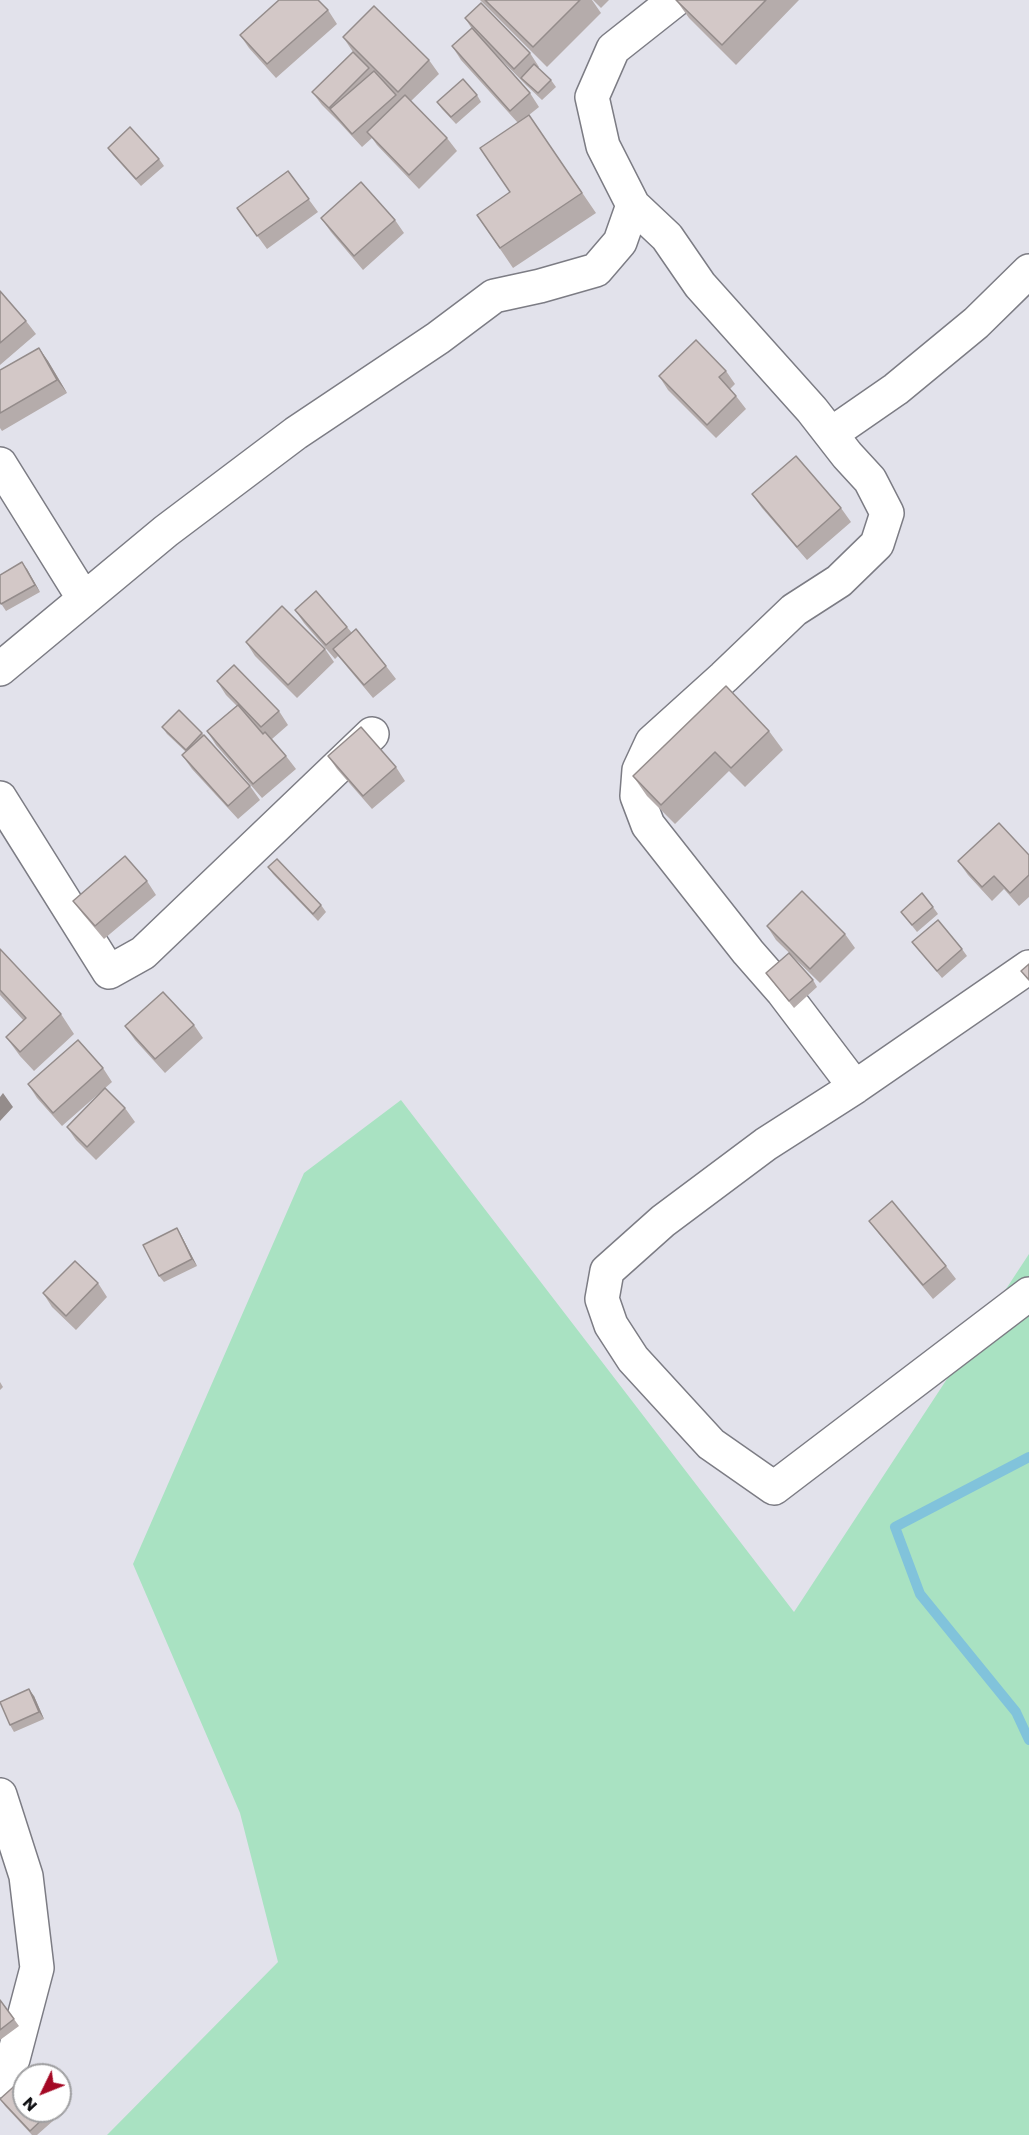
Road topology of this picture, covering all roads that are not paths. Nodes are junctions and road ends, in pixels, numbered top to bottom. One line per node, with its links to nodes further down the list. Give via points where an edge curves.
1 (675, 0): 2 (street, via 612,50 592,97 603,146)
2 (633, 206): 4 (street, via 667,237 700,285); 6 (street, via 620,242 596,270 494,296 296,432)
3 (1029, 270): 4 (street, via 976,323)
4 (831, 434): 11 (street, via 870,480 887,513 877,544 839,581 794,610 652,742 639,770 637,796 648,825)
5 (0, 464): 6 (street)
6 (84, 599): 7 (street)
7 (0, 669)
8 (372, 734): 9 (street, via 143,953 109,972)
9 (0, 798)
10 (1029, 967): 11 (street)
11 (855, 1087): 12 (street, via 757,1151 663,1221 607,1270 602,1299 611,1325 633,1359 711,1444 774,1488)
12 (1029, 1294)
13 (0, 1795): 14 (street, via 26,1876 37,1968 14,2059)
14 (0, 2081)

